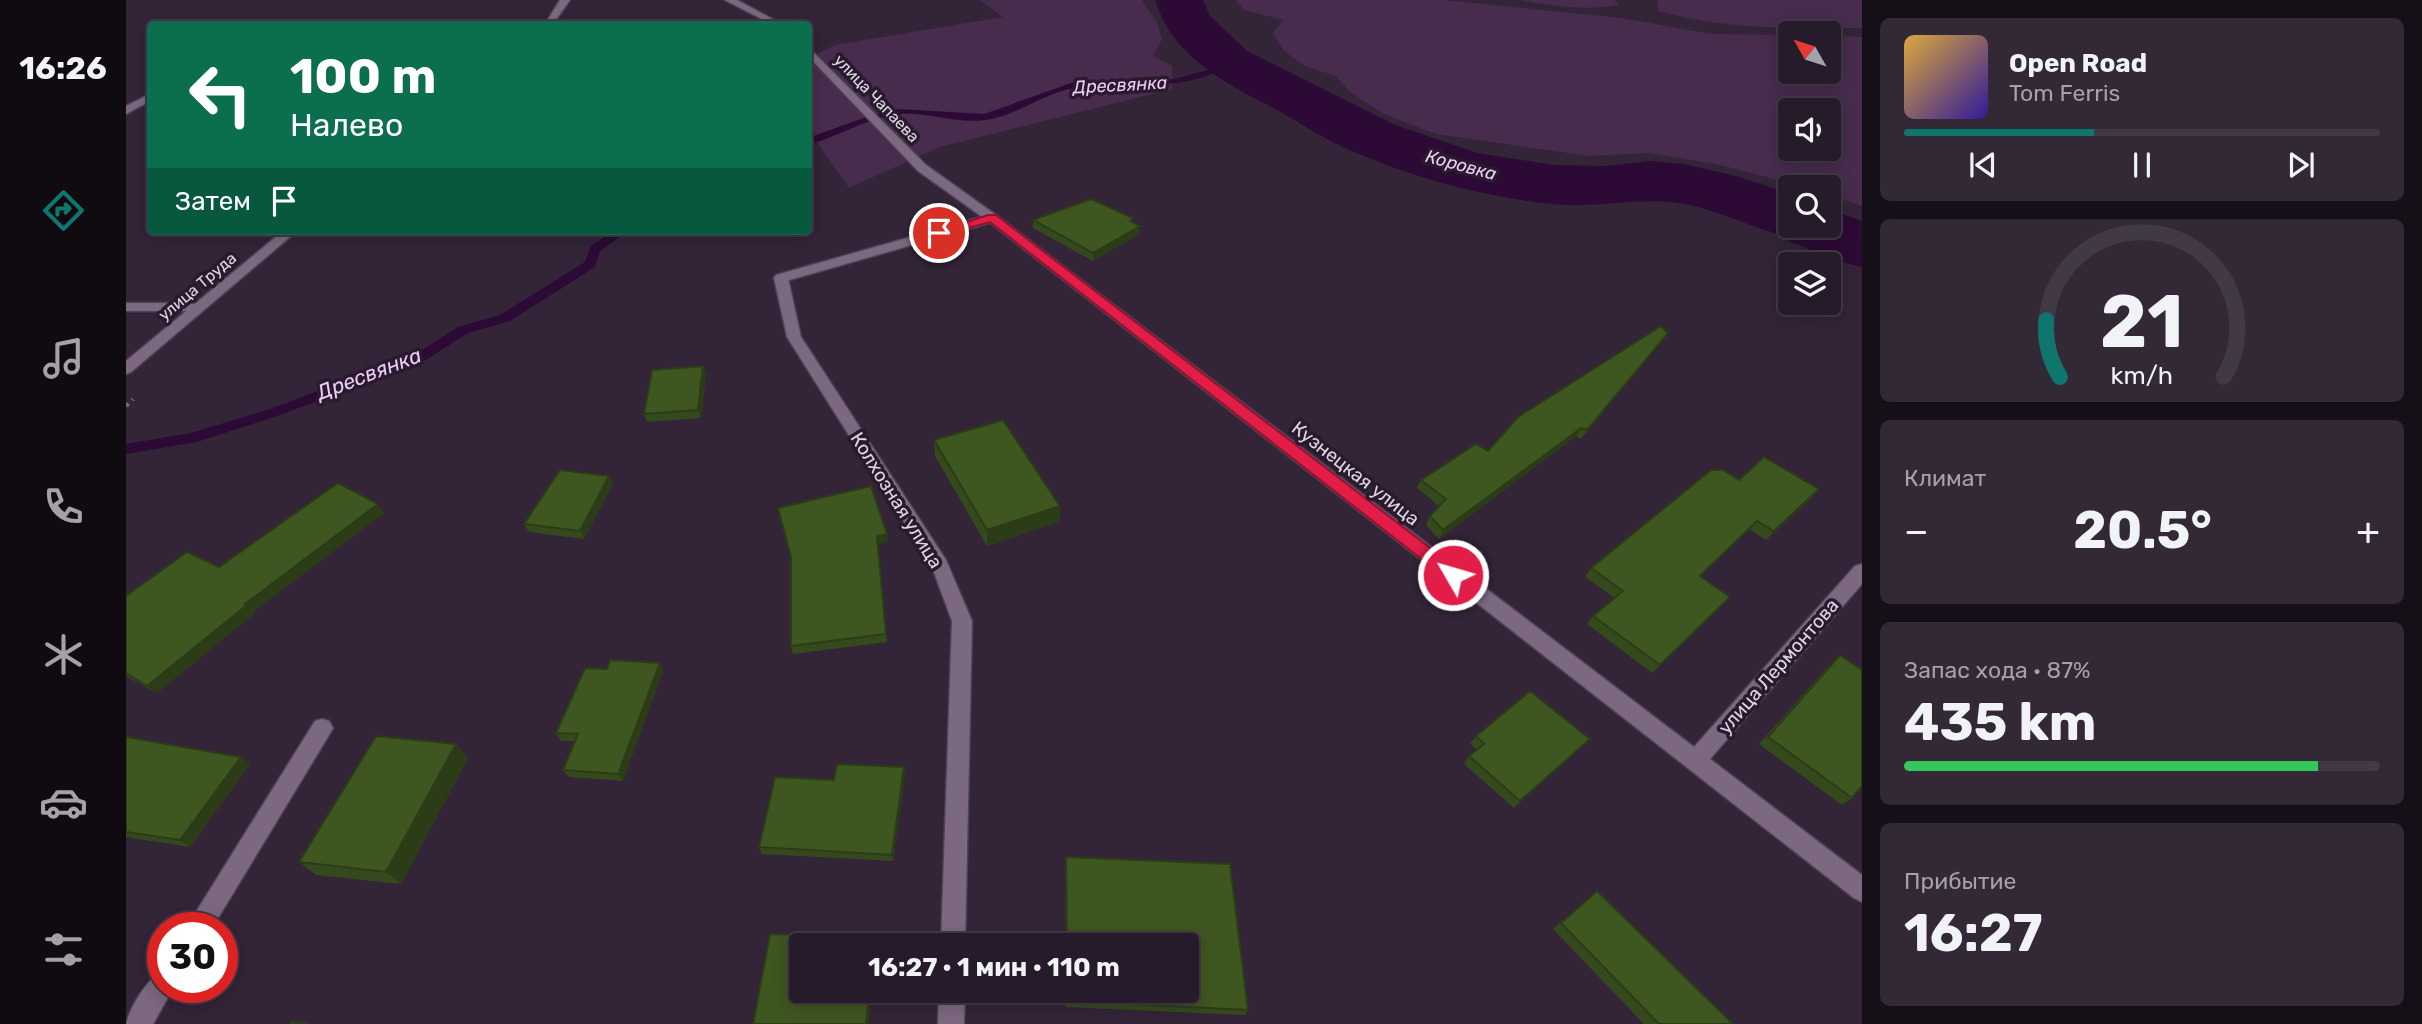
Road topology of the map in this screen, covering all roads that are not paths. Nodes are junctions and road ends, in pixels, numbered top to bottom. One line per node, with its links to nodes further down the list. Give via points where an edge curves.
1 (565, 0): 3 (street)
2 (730, 0): 4 (street)
3 (551, 21)
4 (771, 21)
5 (812, 54): 8 (street, улица Чапаева)
6 (147, 99): 7 (street)
7 (126, 110)
8 (922, 168): 9 (street, Кузнецкая улица)
9 (992, 218): 16 (street, Кузнецкая улица); 19 (street, Колхозная улица, via 781,278 794,337 940,565 962,621)
10 (286, 235): 12 (street, улица Труда)
11 (126, 307): 12 (street)
12 (200, 307): 13 (street, улица Труда)
13 (126, 369)
14 (1862, 571): 16 (street, улица Лермонтова)
15 (322, 728): 18 (street)
16 (1694, 762): 17 (street, Кузнецкая улица)
17 (1862, 890)
18 (208, 912)
19 (953, 933)
20 (151, 1003): 22 (street)
21 (951, 1003): 23 (street)
22 (138, 1024)
23 (951, 1024)

